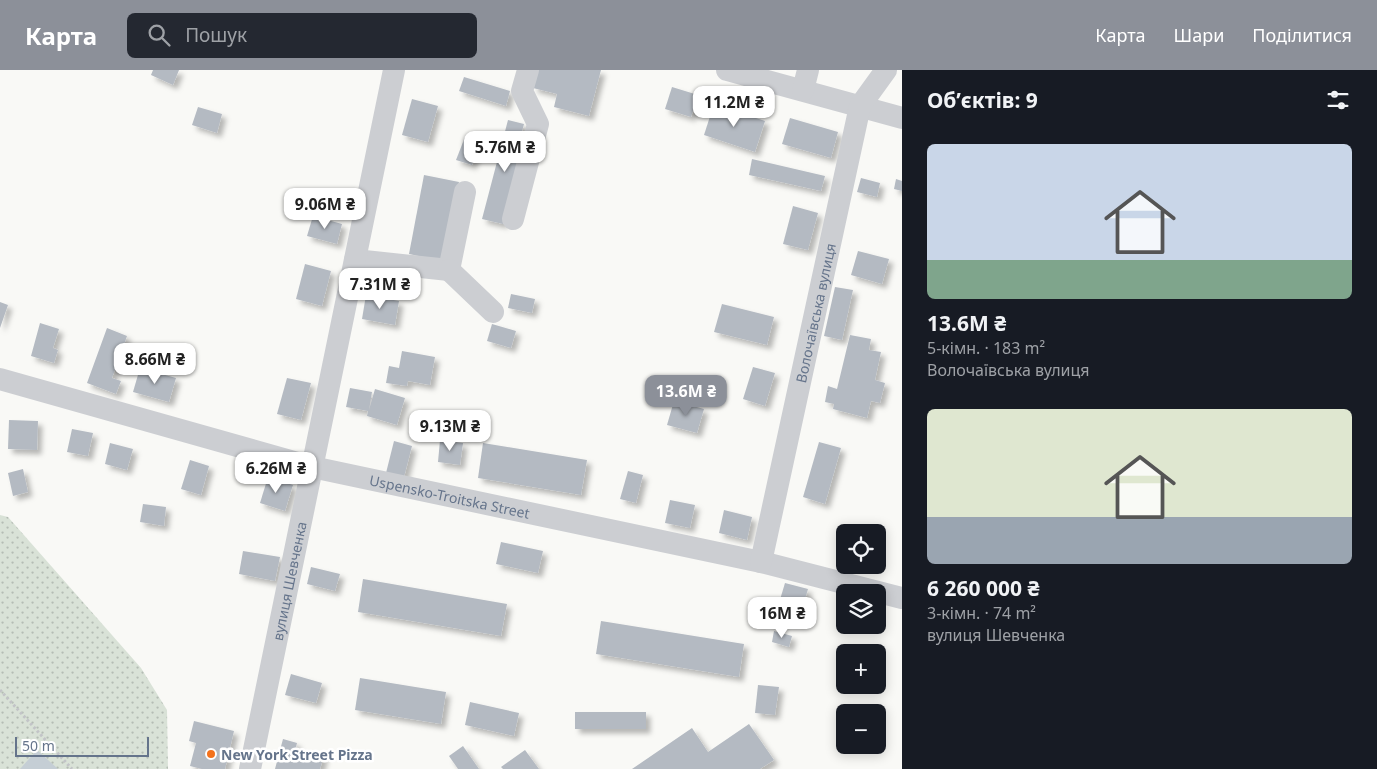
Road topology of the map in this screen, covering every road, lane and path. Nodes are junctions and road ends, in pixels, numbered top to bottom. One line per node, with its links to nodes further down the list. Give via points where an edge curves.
1 (394, 70): 10 (street, вулиця Шевченка)
2 (528, 70): 9 (street, via 522,91 538,124)
3 (728, 70): 5 (street)
4 (886, 70): 6 (street, Волочаївська вулиця)
5 (806, 80): 6 (street)
6 (860, 106): 7 (street); 15 (street, Волочаївська вулиця)
7 (902, 118)
8 (465, 192): 11 (street)
9 (514, 219)
10 (355, 260): 11 (street); 14 (street, вулиця Шевченка)
11 (449, 270): 12 (street)
12 (493, 312)
13 (0, 380): 14 (street, Uspensko-Troitska Street)
14 (312, 467): 15 (street, Uspensko-Troitska Street); 19 (street, вулиця Шевченка)
15 (762, 562): 16 (street, Uspensko-Troitska Street)
16 (902, 598)
17 (0, 690): 18 (path)
18 (72, 769)
19 (250, 769)

